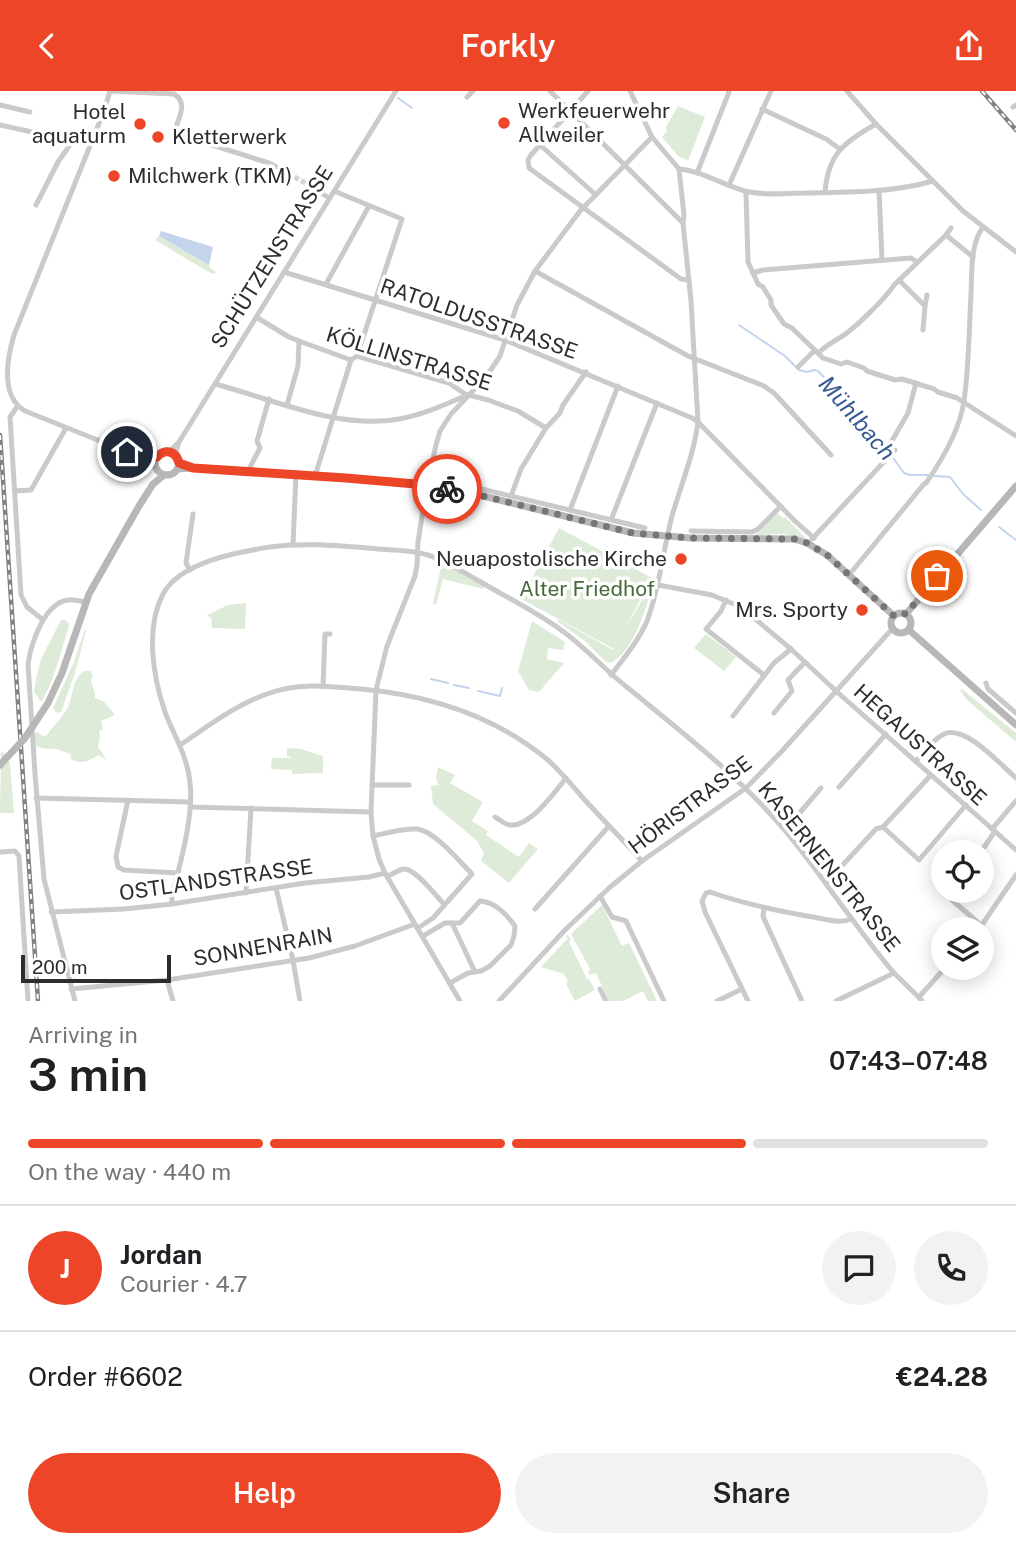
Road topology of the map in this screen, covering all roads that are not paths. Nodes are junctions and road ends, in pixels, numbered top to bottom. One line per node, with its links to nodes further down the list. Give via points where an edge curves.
1 (110, 91): 17 (street); 24 (street, via 179,96 182,105 174,133)
2 (396, 91): 30 (street, SCHÜTZENSTRASSE)
3 (473, 91): 10 (street)
4 (550, 91): 14 (street)
5 (588, 91): 14 (street)
6 (630, 91): 18 (street)
7 (771, 91): 12 (street)
8 (848, 91): 15 (street)
9 (729, 92): 25 (street)
10 (467, 97)
11 (0, 105): 13 (street)
12 (762, 110): 21 (street); 27 (street)
13 (30, 111)
14 (571, 111): 20 (street); 22 (street)
15 (876, 124): 21 (street); 26 (street)
16 (0, 125): 19 (street)
17 (95, 133): 19 (street, via 80,131); 72 (street, via 8,354 8,383)
18 (652, 137): 22 (street); 23 (street)
19 (73, 141): 35 (street)
20 (540, 145): 33 (street); 37 (street, via 528,163 533,171)
21 (840, 149): 32 (street, via 826,173)
22 (626, 165): 33 (street); 38 (street)
23 (679, 169): 25 (street); 38 (street)
24 (288, 173)
25 (697, 173): 27 (street)
26 (933, 181): 29 (street); 39 (street)
27 (729, 185): 31 (street)
28 (315, 189): 34 (street)
29 (879, 190): 32 (street); 44 (street)
30 (334, 191): 34 (street, SCHÜTZENSTRASSE); 36 (street)
31 (746, 192): 32 (street); 48 (street, via 748,262)
32 (825, 192)
33 (596, 195): 37 (street)
34 (329, 198): 47 (street, SCHÜTZENSTRASSE)
35 (36, 205)
36 (369, 206): 51 (street); 53 (street, via 402,219)
37 (583, 207): 46 (street); 49 (street, via 681,279)
38 (683, 223): 49 (street)
39 (983, 227): 42 (street); 43 (street)
40 (951, 228): 41 (street)
41 (946, 235): 43 (street); 45 (street)
42 (1016, 252)
43 (973, 257): 70 (street)
44 (882, 260): 45 (street, via 911,258); 48 (street)
45 (917, 262): 50 (street)
46 (535, 271): 57 (street); 61 (street)
47 (284, 272): 51 (street, RATOLDUSSTRASSE); 55 (street, SCHÜTZENSTRASSE)
48 (754, 273): 59 (street, via 784,324)
49 (689, 280): 61 (street)
50 (899, 280): 54 (street); 59 (street, via 844,335)
51 (326, 284): 53 (street, RATOLDUSSTRASSE)
52 (927, 295): 54 (street)
53 (375, 299): 57 (street, RATOLDUSSTRASSE); 60 (street)
54 (925, 306): 56 (street)
55 (256, 317): 58 (street, KÖLLINSTRASSE); 65 (street, SCHÜTZENSTRASSE)
56 (923, 330)
57 (505, 340): 63 (street, RATOLDUSSTRASSE); 67 (street, via 492,369)
58 (299, 341): 60 (street, KÖLLINSTRASSE); 71 (street, via 298,366)
59 (817, 351): 62 (street); 64 (street, via 831,361)
60 (354, 358): 67 (street, KÖLLINSTRASSE, via 449,383); 73 (street)
61 (694, 358): 74 (street); 78 (street, via 774,393)
62 (798, 367)
63 (586, 372): 66 (street, RATOLDUSSTRASSE); 76 (street)
64 (916, 383): 70 (street); 96 (street, via 908,413 889,446 895,450)
65 (215, 384): 68 (street); 79 (street, SCHÜTZENSTRASSE, via 179,442)
66 (618, 386): 69 (street, RATOLDUSSTRASSE); 90 (street)
67 (468, 395): 73 (street, via 400,419); 76 (street, KÖLLINSTRASSE, via 518,411); 85 (street, via 440,432)
68 (269, 400): 71 (street); 81 (street, via 257,441 260,447)
69 (657, 403): 74 (street, RATOLDUSSTRASSE); 92 (street)
70 (964, 403): 77 (street); 100 (street, via 959,423 933,473)
71 (287, 405): 73 (street)
72 (18, 407): 75 (street); 87 (street, via 10,417)
73 (333, 418): 83 (street)
74 (698, 422): 89 (street, RATOLDUSSTRASSE); 95 (street)
75 (66, 428): 80 (street); 87 (street, via 31,490)
76 (546, 428): 88 (street)
77 (1016, 436)
78 (831, 455)
79 (175, 460): 80 (main road, via 161,453); 80 (main road, via 170,475); 81 (main road, via 193,468)
80 (158, 466): 103 (main road, via 153,484)
81 (248, 471): 82 (main road)
82 (296, 474): 83 (main road); 97 (street)
83 (315, 476): 85 (main road)
84 (440, 479): 88 (street)
85 (427, 485): 95 (main road); 98 (street)
86 (1016, 486): 104 (main road)
87 (15, 491): 106 (street, via 21,595)
88 (511, 496): 90 (street)
89 (781, 506): 94 (street, via 752,532); 96 (street, RATOLDUSSTRASSE)
90 (570, 510): 92 (street)
91 (193, 514): 99 (street, via 186,563)
92 (611, 520): 93 (street)
93 (645, 528)
94 (691, 531)
95 (666, 537): 96 (main road); 101 (street)
96 (810, 540): 100 (main road)
97 (293, 545): 98 (street, KASERNENSTRASSE); 99 (street, KASERNENSTRASSE, via 238,553)
98 (418, 552): 113 (street, KASERNENSTRASSE, via 440,559 552,624); 116 (street, via 413,584 387,646)
99 (190, 570): 123 (street, KASERNENSTRASSE, via 163,594 154,629 159,692)
100 (849, 575): 105 (main road)
101 (658, 585): 102 (street, HEGAUSTRASSE); 113 (street, via 642,631)
102 (726, 600): 110 (street, HEGAUSTRASSE); 112 (street, via 706,629)
103 (85, 602): 106 (street, via 64,601); 125 (main road, bridge, via 48,703)
104 (906, 614): 105 (main road); 108 (main road, via 911,621)
105 (894, 616): 107 (main road)
106 (43, 620): 134 (street, via 29,664)
107 (893, 628): 108 (main road, via 901,633); 117 (street, HÖRISTRASSE)
108 (909, 630): 121 (main road)
109 (330, 634): 115 (street, via 325,634)
110 (791, 649): 111 (street, HEGAUSTRASSE); 112 (street)
111 (805, 662): 117 (street, HEGAUSTRASSE); 118 (street, via 788,680 792,691)
112 (764, 674): 120 (street)
113 (611, 675): 132 (street, KASERNENSTRASSE)
114 (986, 683): 119 (street)
115 (323, 685): 116 (street); 123 (street, via 259,697)
116 (376, 690): 127 (street, via 447,705 487,721 534,750); 129 (street)
117 (836, 691): 122 (street, HEGAUSTRASSE); 132 (street, HÖRISTRASSE)
118 (774, 713)
119 (1016, 713)
120 (733, 716)
121 (1016, 725)
122 (886, 734): 124 (street, HEGAUSTRASSE); 131 (street)
123 (180, 745): 137 (street, KASERNENSTRASSE, via 190,781)
124 (916, 761): 126 (street, HEGAUSTRASSE); 128 (street, via 942,735 955,733 970,738)
125 (0, 765)
126 (932, 775): 138 (street, HEGAUSTRASSE); 143 (street)
127 (566, 778): 141 (street, via 526,819 512,825); 142 (street)
128 (1016, 778)
129 (372, 785): 130 (street); 140 (street)
130 (409, 785)
131 (839, 787)
132 (746, 788): 144 (street, KASERNENSTRASSE); 150 (street, HÖRISTRASSE)
133 (821, 788): 144 (street)
134 (36, 798): 135 (street); 165 (street)
135 (128, 800): 137 (street); 151 (street, via 116,856 118,867)
136 (1016, 801): 145 (street)
137 (190, 805): 139 (street); 151 (street, KASERNENSTRASSE)
138 (966, 806): 143 (street, via 919,860); 145 (street, HEGAUSTRASSE)
139 (251, 809): 140 (street); 157 (street)
140 (371, 812): 146 (street)
141 (495, 817)
142 (609, 826): 150 (street); 164 (street)
143 (883, 827): 154 (street)
144 (785, 830): 154 (street, KASERNENSTRASSE)
145 (993, 830): 147 (street); 148 (street, HEGAUSTRASSE)
146 (373, 836): 152 (street); 162 (street, via 410,829 433,836 472,874)
147 (988, 840)
148 (1016, 850)
149 (0, 852): 182 (street, via 15,851 19,856)
150 (642, 861): 159 (street, HÖRISTRASSE)
151 (178, 873): 161 (street, KASERNENSTRASSE)
152 (386, 875): 155 (street, OSTLANDSTRASSE); 162 (street, OSTLANDSTRASSE, via 410,870); 170 (street)
153 (1016, 875): 156 (street)
154 (826, 883): 168 (street, KASERNENSTRASSE)
155 (276, 888): 157 (street, OSTLANDSTRASSE); 172 (street)
156 (1008, 888): 158 (street); 167 (street)
157 (246, 893): 161 (street, OSTLANDSTRASSE)
158 (1016, 893)
159 (600, 896): 187 (street, HÖRISTRASSE); 189 (street, via 611,917 626,921)
160 (955, 903): 166 (street)
161 (172, 904): 165 (street, OSTLANDSTRASSE)
162 (444, 904): 170 (street, via 433,918)
163 (764, 908): 168 (street, via 841,922); 180 (street, via 710,891 702,901); 192 (street, via 765,921)
164 (535, 909)
165 (51, 912): 178 (street)
166 (970, 917)
167 (987, 917)
168 (851, 919): 174 (street, KASERNENSTRASSE)
169 (452, 923): 171 (street); 173 (street); 173 (street, via 460,923 482,900 515,926 511,945 490,966)
170 (417, 926): 171 (street); 172 (street, SONNENRAIN)
171 (423, 936): 177 (street)
172 (293, 960): 176 (street, SONNENRAIN); 185 (street)
173 (475, 972): 177 (street)
174 (894, 973): 181 (street, KASERNENSTRASSE); 193 (street)
175 (935, 980): 181 (street)
176 (167, 981): 178 (street, SONNENRAIN); 184 (street)
177 (450, 983): 186 (street)
178 (71, 989): 183 (street)
179 (600, 989): 188 (street)
180 (742, 989): 190 (street); 191 (street)
181 (920, 999)
182 (28, 1001)
183 (75, 1001)
184 (173, 1001)
185 (300, 1001)
186 (460, 1001)
187 (499, 1001)
188 (606, 1001)
189 (664, 1001)
190 (717, 1001)
191 (748, 1001)
192 (802, 1001)
193 (836, 1001)

